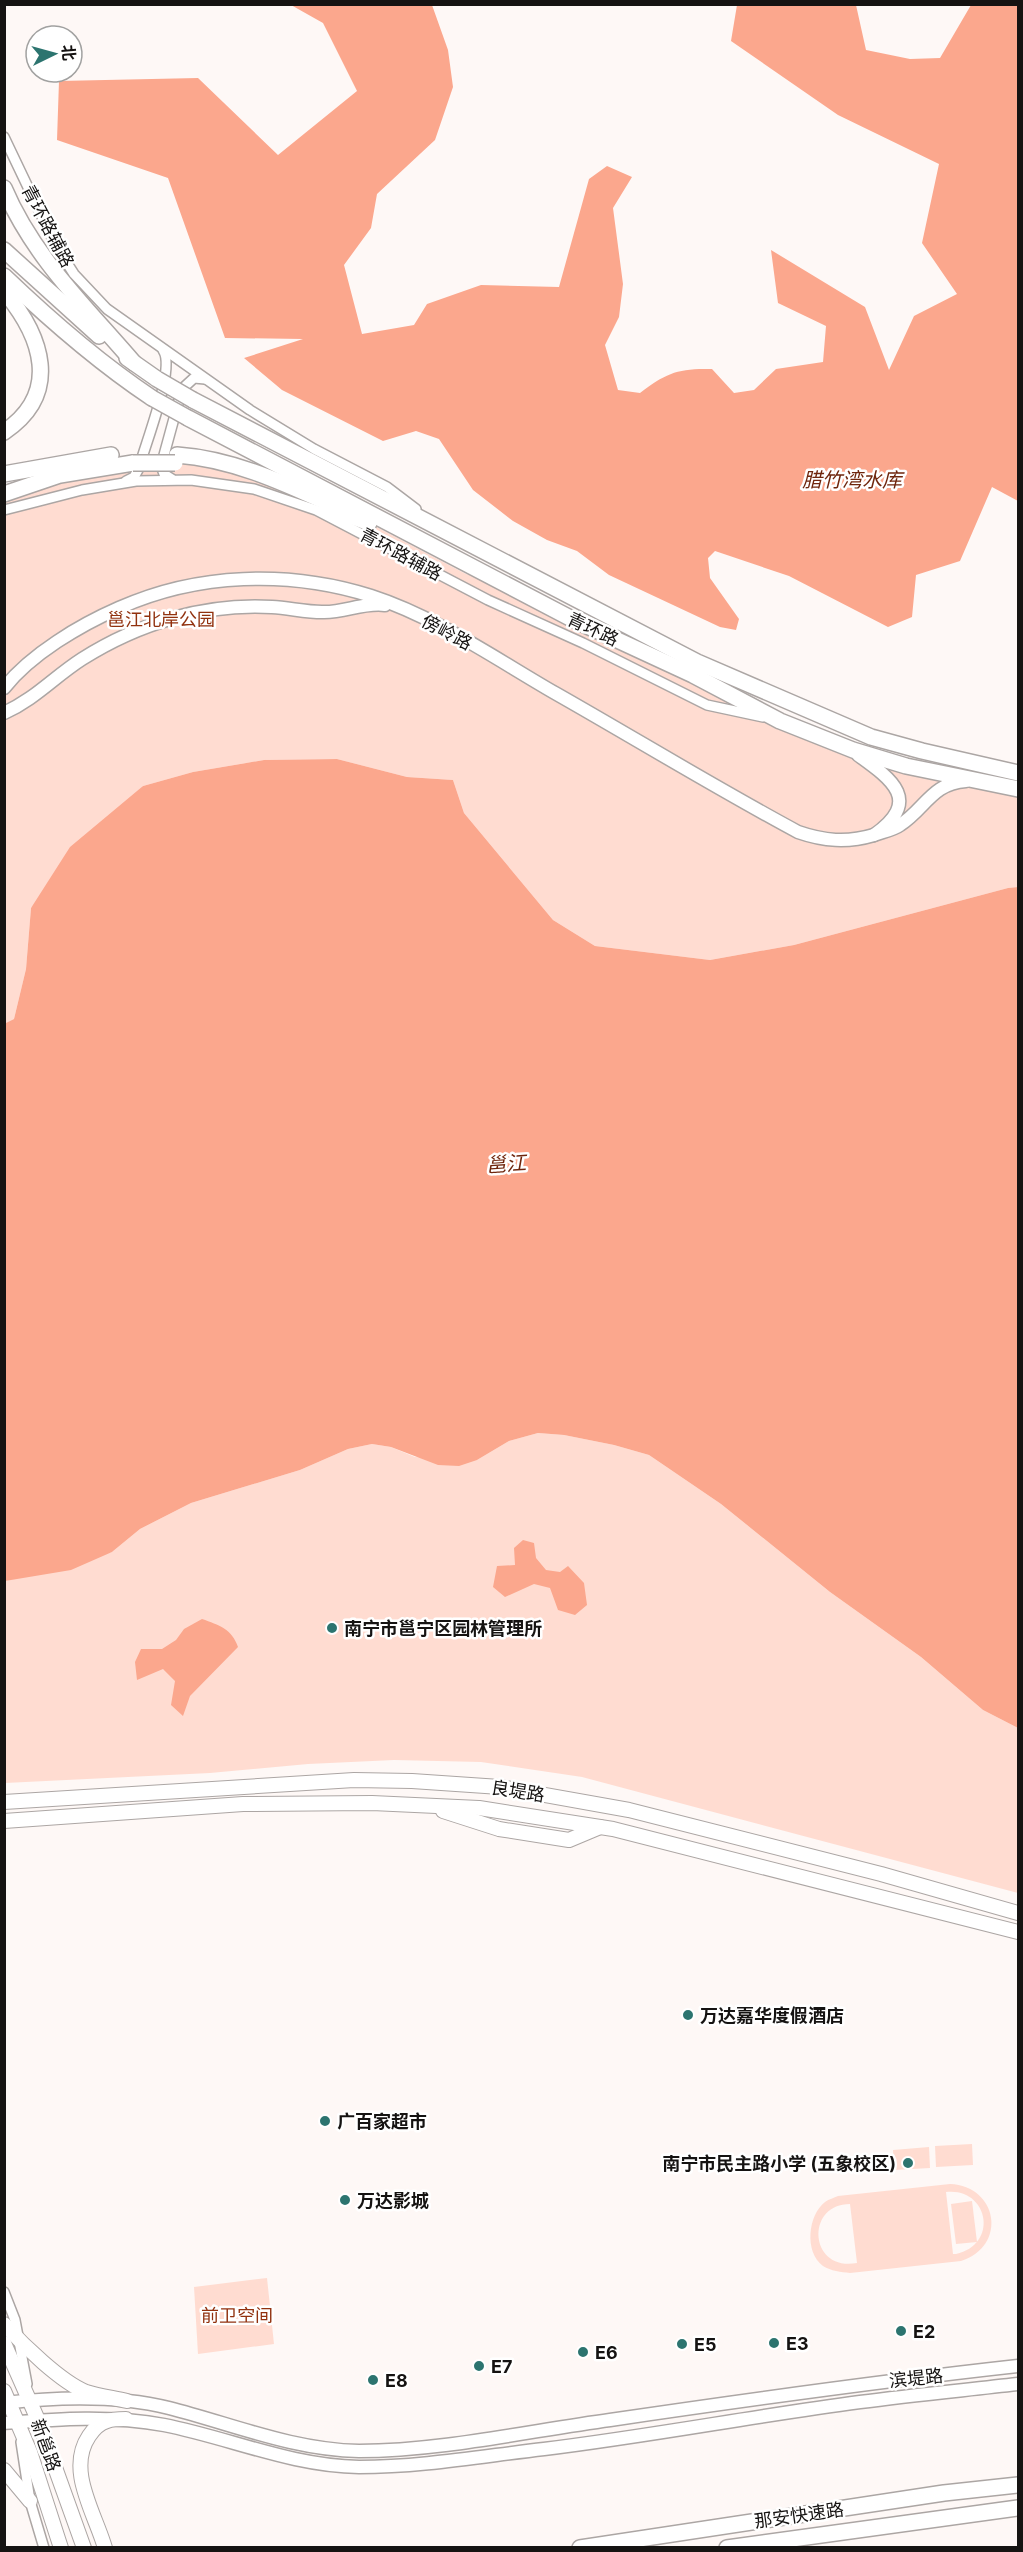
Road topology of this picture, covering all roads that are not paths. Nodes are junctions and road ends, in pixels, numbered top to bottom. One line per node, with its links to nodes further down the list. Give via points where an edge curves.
1 (4, 137): 6 (street, 青环路辅路, via 47,232 74,274 107,309)
2 (4, 188): 7 (main road, via 38,250 71,294)
3 (4, 250): 7 (main road)
4 (4, 276): 17 (main road, 青环路, bridge, via 100,362 152,398)
5 (4, 291): 9 (main road, via 34,335 41,374 32,405 24,417)
6 (162, 350): 8 (street, 青环路辅路); 13 (street, via 167,358 166,378 139,468 134,477)
7 (134, 363): 16 (main road, 青环路, bridge, via 193,400)
8 (206, 379): 12 (street, via 194,378 182,389 161,466 164,474); 16 (street, 青环路辅路, via 291,436 387,487)
9 (4, 432)
10 (134, 458): 11 (main road, via 72,460); 14 (main road, via 45,479); 17 (main road, via 219,462 265,476 369,523 466,574)
11 (4, 474)
12 (174, 479): 13 (street, 青环路辅路); 21 (street, 青环路辅路, via 233,485 300,503 488,600 707,705)
13 (124, 482): 15 (street, 青环路辅路)
14 (5, 494)
15 (4, 510)
16 (434, 524): 23 (main road, 青环路, via 697,662 860,732 922,752)
17 (516, 589): 21 (main road, 青环路)
18 (396, 607): 19 (street, 傍岭路, via 372,596 291,580 247,579 170,589 140,598 70,634); 20 (street, via 367,605 325,613 247,607 166,620 83,658 27,703); 26 (street, 傍岭路, via 450,632 798,832 844,841)
19 (4, 688)
20 (4, 713)
21 (780, 721): 22 (main road, 青环路)
22 (853, 750): 24 (main road, 青环路); 26 (street, via 889,777 898,795 893,820)
23 (1018, 773)
24 (974, 780): 25 (main road, 青环路); 26 (street, 傍岭路, via 946,785 899,826)
25 (1018, 789)
26 (874, 835)
27 (8, 1801): 28 (main road); 29 (main road, 良堤路, via 354,1780 500,1787 629,1810)
28 (9, 1820): 30 (main road, 良堤路, via 243,1804 372,1803 478,1808 600,1827)
29 (1018, 1913)
30 (1018, 1932)
31 (4, 2292): 33 (street)
32 (4, 2324): 33 (main road)
33 (19, 2340): 38 (street); 39 (main road, via 75,2386)
34 (4, 2343): 38 (main road, 新邕路)
35 (1018, 2366): 39 (street, 滨堤路, via 813,2390 441,2444 367,2450 320,2449 283,2442 166,2408)
36 (1018, 2384): 40 (street, 滨堤路, via 836,2406 623,2439 360,2467 278,2457 194,2432)
37 (6, 2399): 38 (street, 滨堤路); 42 (main road, 新邕路)
38 (30, 2401): 39 (street, 滨堤路); 41 (main road, 新邕路)
39 (127, 2401)
40 (126, 2419): 41 (street, 滨堤路); 50 (main road, via 98,2426 84,2443 79,2463)
41 (38, 2420): 42 (street, 滨堤路); 49 (main road, 新邕路)
42 (12, 2423): 45 (street); 48 (main road, 新邕路)
43 (4, 2470): 45 (main road)
44 (1018, 2485): 51 (main road, 那安快速路)
45 (30, 2501): 47 (street)
46 (1018, 2508): 52 (main road, 那安快速路)
47 (44, 2547)
48 (61, 2547)
49 (84, 2547)
50 (105, 2547)
51 (580, 2547)
52 (727, 2547)

